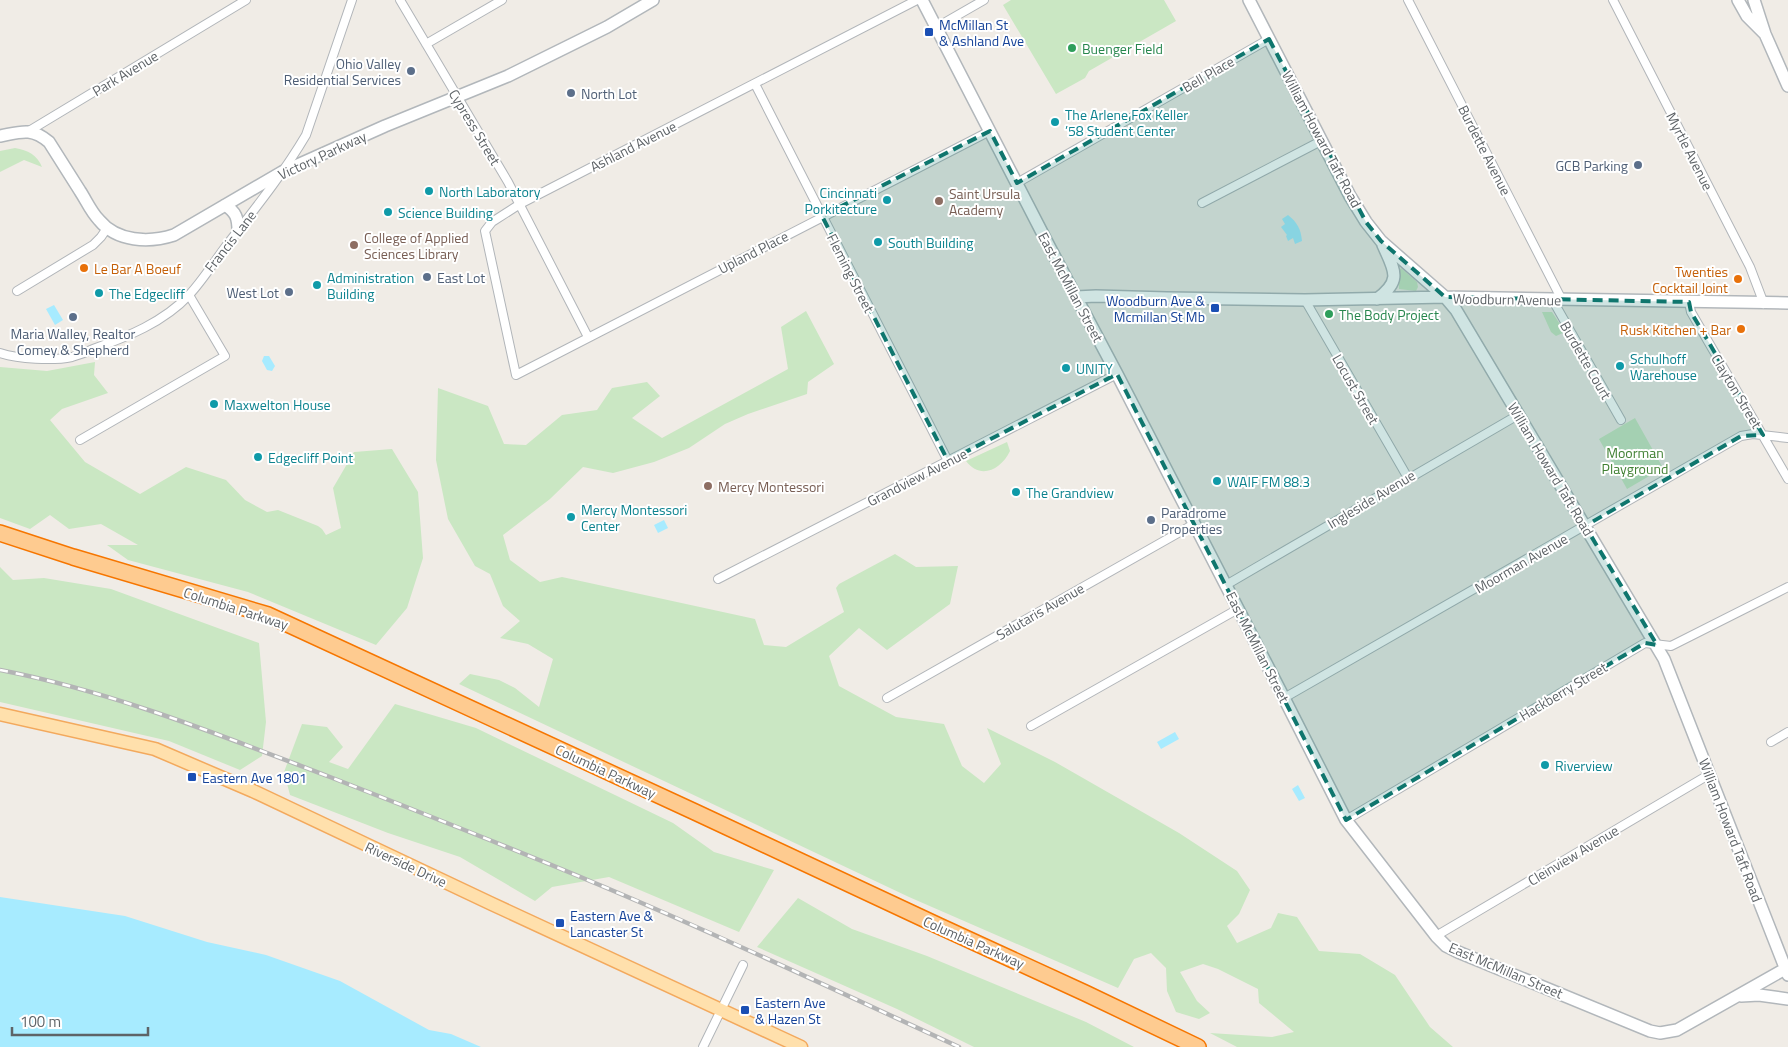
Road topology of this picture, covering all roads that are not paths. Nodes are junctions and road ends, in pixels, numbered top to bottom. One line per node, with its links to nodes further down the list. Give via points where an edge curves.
1 (246, 0): 21 (street, Park Avenue)
2 (352, 0): 25 (street, Francis Lane, via 306,135)
3 (400, 0): 17 (street, Cypress Street)
4 (502, 0): 17 (street)
5 (652, 0): 20 (street, Victory Parkway, via 554,55)
6 (917, 0): 18 (street, Ashland Avenue)
7 (922, 0): 14 (street, East McMillan Street)
8 (984, 0): 14 (street)
9 (1249, 0): 16 (street, William Howard Taft Road)
10 (1408, 0): 40 (street, Burdette Avenue)
11 (1613, 0): 43 (street, Myrtle Avenue, via 1750,267)
12 (1738, 0): 15 (street, via 1747,16)
13 (1754, 0): 15 (street)
14 (937, 27): 22 (street, East McMillan Street)
15 (1766, 34): 19 (street)
16 (1270, 39): 24 (street, William Howard Taft Road); 26 (street, Bell Place)
17 (426, 44): 20 (street, Cypress Street)
18 (756, 84): 28 (street, Ashland Avenue); 30 (street, Fleming Street)
19 (1788, 86)
20 (458, 97): 25 (street, Victory Parkway); 28 (street, Cypress Street)
21 (30, 131): 23 (street, Park Avenue); 31 (street, Victory Parkway, via 49,142)
22 (990, 131): 26 (street, East McMillan Street); 30 (street, Upland Place)
23 (0, 136)
24 (1321, 140): 27 (street); 33 (street, William Howard Taft Road, via 1350,196)
25 (282, 172): 29 (street, Victory Parkway); 32 (street, Francis Lane)
26 (1017, 183): 36 (street, East McMillan Street)
27 (1202, 203)
28 (520, 204): 44 (street, Cypress Street); 47 (street, Ashland Avenue, via 492,222 485,231)
29 (224, 205): 31 (street, Victory Parkway, via 162,239 136,239); 32 (street, via 237,217)
30 (822, 216): 44 (street, Upland Place); 53 (street, Fleming Street)
31 (107, 228): 34 (street, via 94,246)
32 (238, 231): 35 (street, Francis Lane)
33 (1382, 241): 37 (street, William Howard Taft Road); 38 (street, via 1394,270 1394,280)
34 (17, 291)
35 (189, 295): 45 (street, Francis Lane, via 146,326 72,357 34,358); 52 (street, via 225,356)
36 (1076, 297): 39 (street, Woodburn Avenue); 46 (street, East McMillan Street)
37 (1445, 297): 38 (street, Woodburn Avenue); 40 (street, Woodburn Avenue); 48 (street, William Howard Taft Road, via 1456,310)
38 (1377, 299): 39 (street, Woodburn Avenue)
39 (1306, 300): 54 (street, Locust Street)
40 (1557, 300): 41 (street, Woodburn Avenue); 49 (street, Burdette Court)
41 (1689, 302): 43 (street, Woodburn Avenue); 50 (street, Clayton Street, via 1691,312)
42 (1788, 303): 43 (street, Woodburn Avenue)
43 (1764, 304)
44 (588, 337): 47 (street, Upland Place)
45 (0, 353)
46 (1117, 374): 53 (street, Grandview Avenue); 56 (street, East McMillan Street)
47 (516, 375)
48 (1518, 415): 54 (street, Ingleside Avenue); 57 (street, William Howard Taft Road)
49 (1621, 420)
50 (1763, 435): 51 (street, Moorman Avenue); 55 (street, Clayton Street); 57 (street, Moorman Avenue, via 1741,436)
51 (1788, 438)
52 (80, 440)
53 (948, 461): 59 (street, Grandview Avenue)
54 (1408, 478): 60 (street, Ingleside Avenue)
55 (1788, 479)
56 (1194, 524): 60 (street, East McMillan Street); 64 (street, Salutaris Avenue)
57 (1585, 526): 63 (street, William Howard Taft Road); 65 (street, Moorman Avenue)
58 (0, 533): 80 (highway, Columbia Parkway, via 268,615)
59 (718, 579)
60 (1226, 585): 62 (street, East McMillan Street)
61 (1788, 587): 63 (street, Hackberry Street, via 1671,646)
62 (1238, 608): 65 (street, East McMillan Street); 67 (street)
63 (1657, 645): 70 (street, William Howard Taft Road); 71 (street, Hackberry Street, via 1645,642)
64 (887, 698)
65 (1284, 698): 71 (street, East McMillan Street)
66 (0, 714): 77 (main road, Riverside Drive, via 154,749 254,791)
67 (1032, 726)
68 (1788, 732): 69 (street)
69 (1771, 742)
70 (1710, 774): 72 (street, Cleinview Avenue); 74 (street, William Howard Taft Road)
71 (1346, 820): 72 (street, East McMillan Street)
72 (1436, 936): 75 (street, East McMillan Street, via 1458,952 1650,1031 1677,1030)
73 (743, 965): 77 (street)
74 (1787, 972): 75 (street, East McMillan Street)
75 (1737, 997): 76 (street, via 1759,995)
76 (1788, 999)
77 (721, 1011): 78 (street); 79 (main road, Riverside Drive)
78 (703, 1047)
79 (800, 1047)
80 (1198, 1047)

